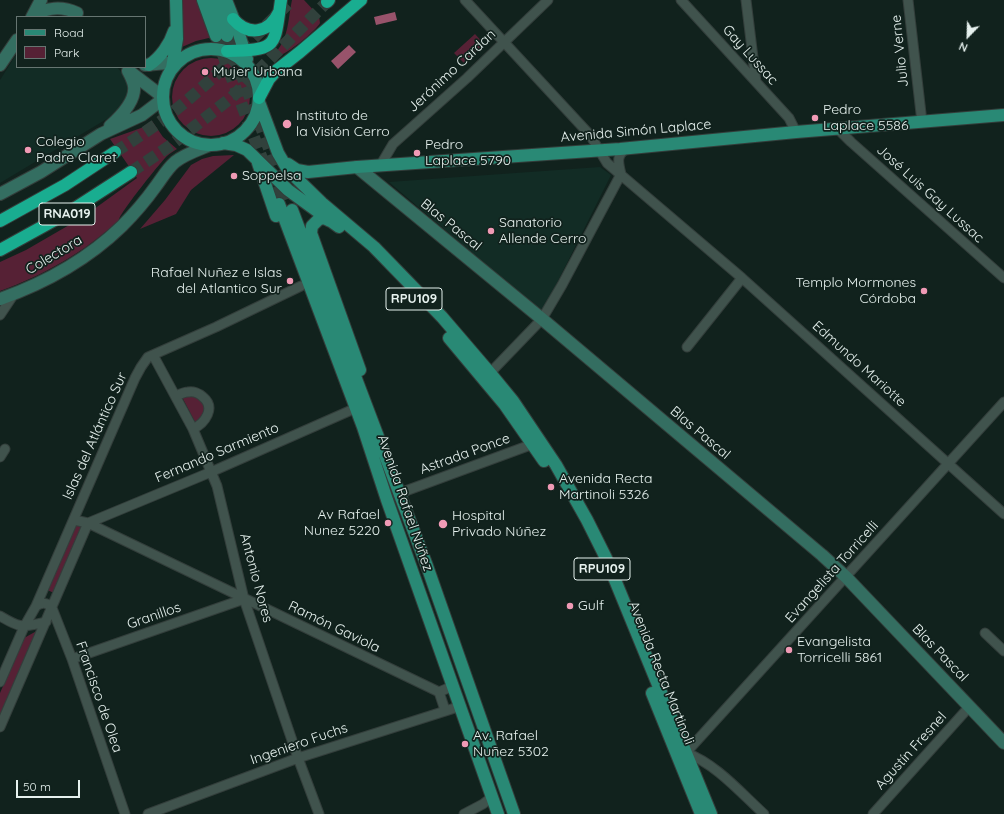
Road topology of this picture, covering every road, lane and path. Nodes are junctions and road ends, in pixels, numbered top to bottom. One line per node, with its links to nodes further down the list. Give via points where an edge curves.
1 (41, 0): 15 (main road)
2 (66, 0): 14 (main road)
3 (176, 0): 18 (main road)
4 (203, 0): 5 (main road, via 222,36)
5 (214, 0)
6 (226, 0): 17 (main road)
7 (361, 0): 30 (highway, via 277,70 268,79)
8 (465, 0): 19 (street, Edmundo Mariotte)
9 (548, 0): 19 (street, Jerónimo Cardan)
10 (681, 0): 28 (street, Gay Lussac)
11 (746, 0): 28 (street)
12 (908, 0): 32 (street, Julio Verne)
13 (280, 6): 17 (highway, via 276,18 269,26 259,30 245,28); 22 (highway, via 277,32 273,41 264,48)
14 (78, 15): 16 (main road, via 68,9 59,8)
15 (33, 16)
16 (34, 16)
17 (233, 19): 22 (main road)
18 (176, 20): 23 (main road, via 174,34 168,44 160,56); 24 (main road)
19 (504, 41): 39 (street, Edmundo Mariotte, via 590,135); 43 (street, Jerónimo Cardan, via 394,144)
20 (16, 42): 25 (main road)
21 (227, 51): 22 (highway); 24 (main road, via 214,48 200,49 188,54); 27 (main road, RPU109, via 238,57)
22 (244, 51): 27 (main road)
23 (147, 65): 24 (main road)
24 (174, 65): 29 (main road, RPU109, via 164,85)
25 (0, 66)
26 (126, 69): 29 (main road); 35 (main road, via 134,92 122,115)
27 (251, 74): 30 (main road, RPU109)
28 (756, 82): 34 (street, Gay Lussac, via 788,118)
29 (163, 98): 35 (main road, via 142,115); 37 (main road, RPU109, via 166,114 178,131 195,142)
30 (259, 100): 36 (main road, RPU109, via 256,113 248,126 237,137); 41 (main road, RPU109)
31 (1004, 115): 32 (main road, Avenida Simón Laplace)
32 (922, 122): 33 (main road, Avenida Simón Laplace)
33 (838, 129): 34 (main road, Avenida Simón Laplace); 54 (street, José Luis Gay Lussac)
34 (796, 132): 38 (main road, Avenida Simón Laplace)
35 (101, 134): 47 (main road)
36 (223, 143): 37 (main road, RPU109); 42 (main road, Avenida Recta Martinoli / RPU109, via 242,147)
37 (210, 145): 56 (main road, Colectora, via 182,157 165,173 130,218 106,240 74,264)
38 (627, 148): 39 (main road, Avenida Simón Laplace); 46 (street, via 619,155)
39 (600, 150): 43 (main road, Avenida Simón Laplace); 46 (street, Edmundo Mariotte, via 607,163)
40 (116, 152): 50 (highway, RNA019, via 66,185)
41 (278, 153): 44 (main road, Avenida Simón Laplace, via 289,165 300,171); 62 (main road, Avenida Recta Martinoli / RPU109, via 296,179 379,252 442,317)
42 (256, 158): 51 (main road, Avenida Recta Martinoli / RPU109, via 288,190); 55 (main road)
43 (380, 166): 44 (main road, Avenida Simón Laplace)
44 (357, 167): 59 (main road, Blas Pascal)
45 (131, 172): 52 (highway, RNA019, via 69,212)
46 (621, 174): 53 (street, Edmundo Mariotte); 59 (street)
47 (0, 194)
48 (279, 204): 65 (main road, Avenida Rafael Núñez)
49 (292, 210): 66 (main road, Avenida Rafael Núñez)
50 (0, 221)
51 (330, 221): 66 (main road, via 319,219 312,226 311,233 362,374); 68 (main road, Avenida Recta Martinoli / RPU109, via 365,250 437,323)
52 (0, 250)
53 (742, 278): 60 (street); 71 (street, Edmundo Mariotte)
54 (1004, 278)
55 (301, 286): 61 (street, Islas del Atlántico Sur); 65 (main road, via 333,372 343,394)
56 (14, 294): 57 (main road, Colectora); 58 (street)
57 (0, 299)
58 (0, 315)
59 (542, 318): 62 (street); 77 (main road, Blas Pascal)
60 (687, 347)
61 (154, 355): 63 (street, Antonio Nores); 75 (street, Islas del Atlántico Sur, via 148,358 135,378)
62 (490, 373): 68 (main road, Avenida Recta Martinoli / RPU109, via 513,401)
63 (176, 396): 67 (street, Antonio Nores); 67 (street, via 192,392 201,395 207,402 209,411 206,418)
64 (1004, 402): 71 (street, Evangelista Torricelli)
65 (354, 409): 66 (main road, Avenida Rafael Núñez); 72 (street, Fernando Sarmiento)
66 (367, 425): 73 (main road, Avenida Rafael Núñez); 89 (main road, Avenida Rafael Núñez, via 384,494)
67 (193, 430): 72 (street, Antonio Nores)
68 (536, 442): 73 (street, Astrada Ponce); 96 (main road, Avenida Recta Martinoli / RPU109, via 593,550 656,701 663,709); 96 (main road, Avenida Recta Martinoli / RPU109, via 570,489 606,558)
69 (5, 449): 70 (street)
70 (0, 457)
71 (948, 464): 74 (street, Edmundo Mariotte); 77 (street, Evangelista Torricelli)
72 (211, 472): 76 (street, Fernando Sarmiento); 78 (street, Antonio Nores, via 218,486)
73 (400, 493): 87 (main road, Avenida Rafael Núñez)
74 (1004, 514)
75 (74, 520): 76 (street, Ramón Gaviola); 79 (street, Islas del Atlántico Sur)
76 (88, 523): 78 (street, Ramón Gaviola); 80 (street)
77 (846, 577): 92 (main road, Blas Pascal); 96 (street, Evangelista Torricelli)
78 (244, 599): 86 (street, Granillos); 90 (street, Ramón Gaviola); 97 (street, Antonio Nores)
79 (36, 606): 80 (street, via 44,603); 83 (street, Islas del Atlántico Sur)
80 (52, 608): 82 (street); 86 (street, Francisco de Olea)
81 (0, 616): 83 (street, via 17,626)
82 (46, 622): 83 (street); 94 (street)
83 (24, 627): 88 (street, Islas del Atlántico Sur)
84 (985, 633): 85 (street)
85 (1004, 651)
86 (72, 659): 100 (street, Francisco de Olea)
87 (462, 668): 89 (main road, via 461,677); 98 (main road, Avenida Rafael Núñez)
88 (0, 682)
89 (453, 686): 90 (street); 91 (main road, Avenida Rafael Núñez)
90 (439, 692): 93 (street)
91 (461, 706): 93 (street, Ingeniero Fuchs); 98 (main road, via 470,711 489,764); 99 (main road, Avenida Rafael Núñez)
92 (970, 706): 95 (main road, Blas Pascal); 109 (street, Agustín Fresnel)
93 (445, 710): 97 (street, Ingeniero Fuchs)
94 (0, 727)
95 (1004, 743)
96 (683, 756): 106 (main road, Avenida Recta Martinoli / RPU109); 107 (main road, Avenida Recta Martinoli / RPU109); 108 (street, via 697,756 709,764)
97 (298, 758): 101 (street, Ingeniero Fuchs); 102 (street, Antonio Nores)
98 (500, 774): 105 (main road, Avenida Rafael Núñez)
99 (492, 797): 103 (street); 104 (main road, Avenida Rafael Núñez)
100 (125, 814)
101 (148, 814)
102 (319, 814)
103 (464, 814)
104 (498, 814)
105 (514, 814)
106 (701, 814)
107 (710, 814)
108 (764, 814)
109 (873, 814)

